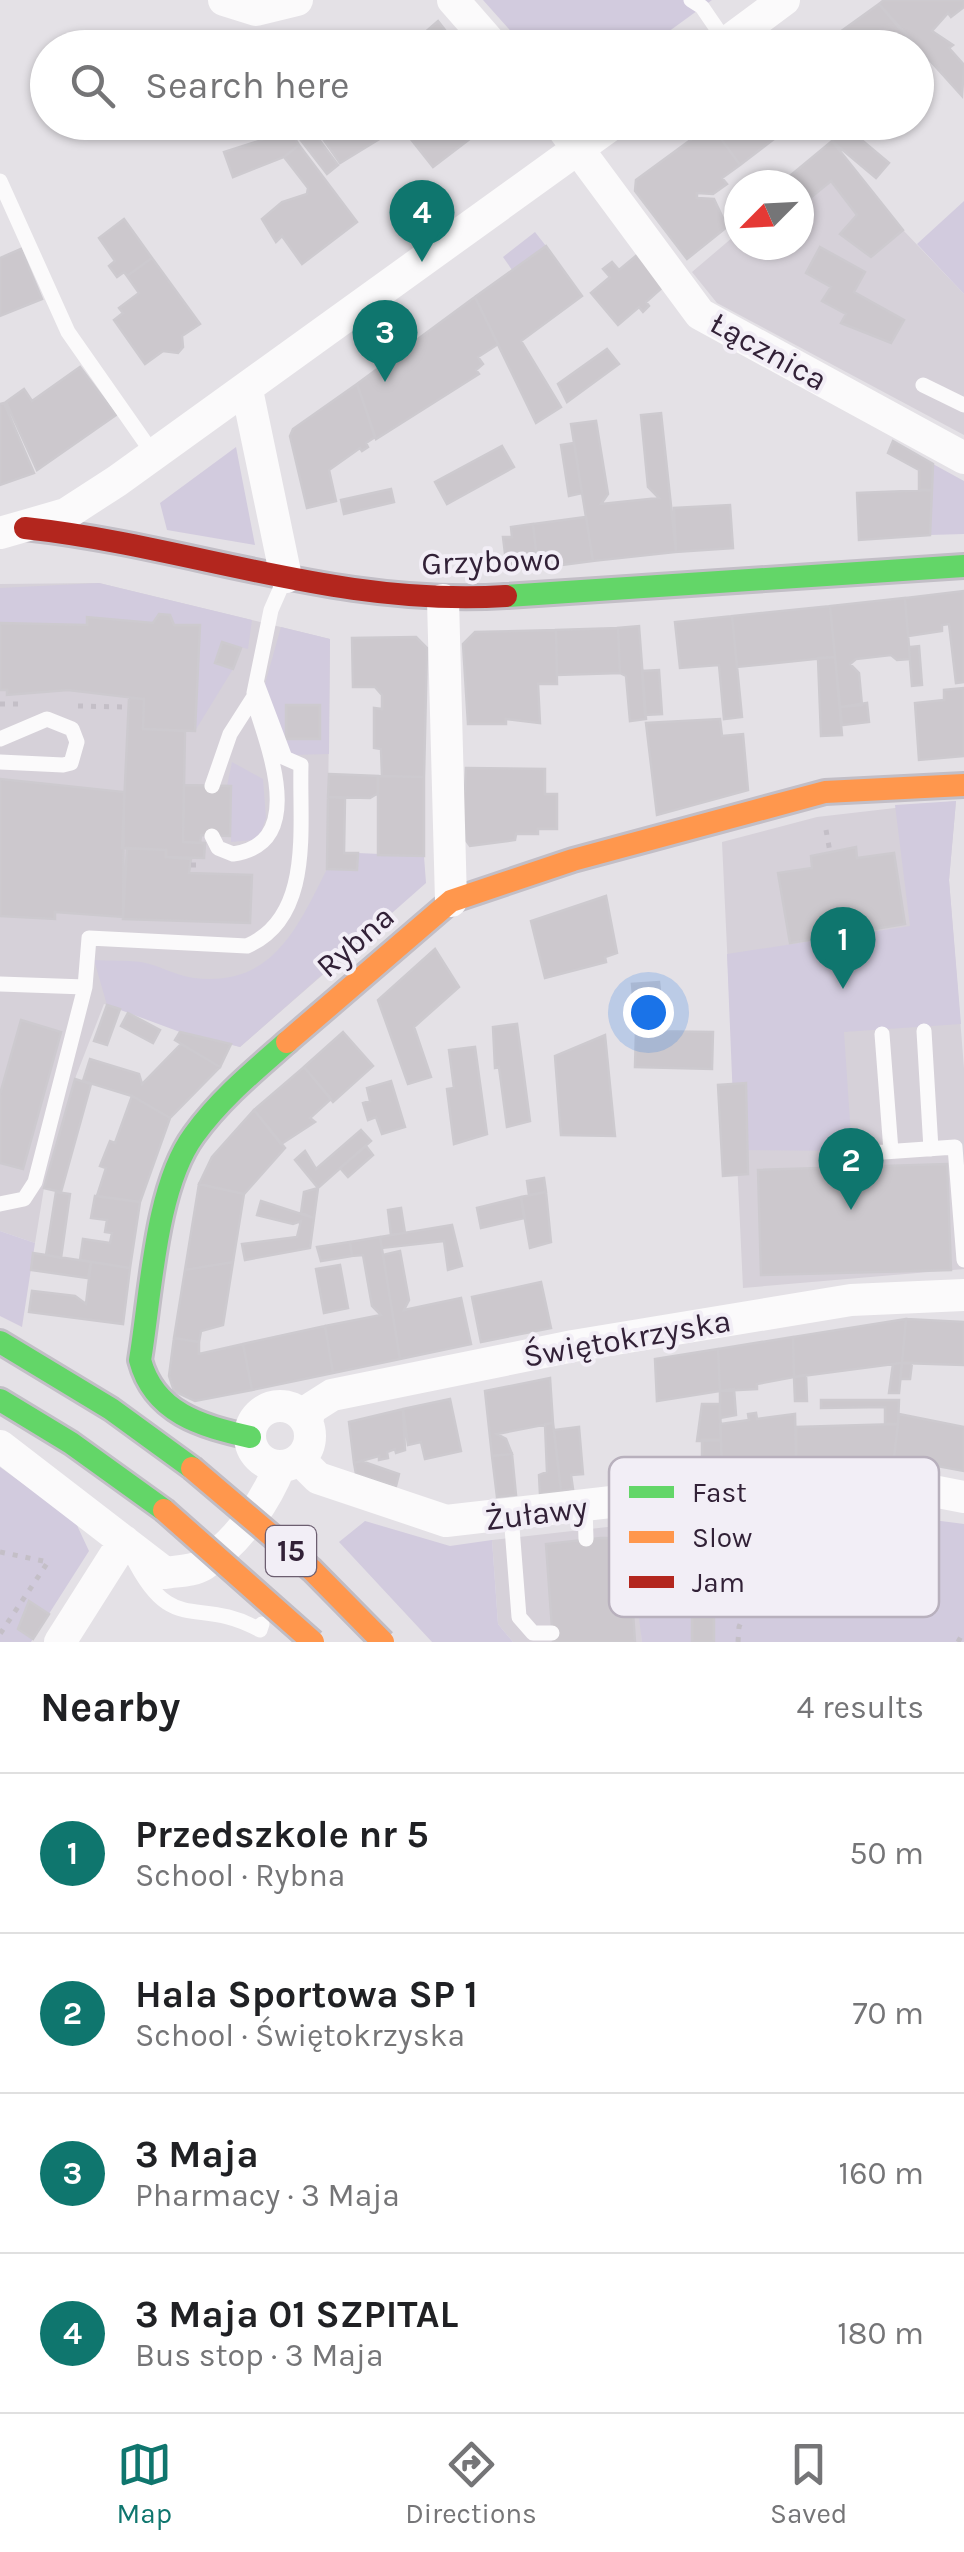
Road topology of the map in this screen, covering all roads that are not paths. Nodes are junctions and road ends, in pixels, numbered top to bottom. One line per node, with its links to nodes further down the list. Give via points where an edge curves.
1 (224, 0): 2 (street, via 256,10)
2 (296, 0)
3 (453, 0): 6 (street)
4 (691, 0): 7 (lane)
5 (784, 0): 8 (street)
6 (479, 30)
7 (714, 30)
8 (743, 30)
9 (573, 140): 11 (street, Łącznica)
10 (590, 140): 11 (street)
11 (579, 148): 16 (street); 19 (street, Łącznica, via 700,314)
12 (0, 181): 13 (lane)
13 (18, 221): 14 (lane); 18 (lane, via 68,332)
14 (0, 229)
15 (922, 385): 17 (lane)
16 (247, 390): 18 (street); 22 (street)
17 (964, 405)
18 (154, 455): 20 (street, via 66,514)
19 (964, 458)
20 (13, 531): 22 (street, Grzybowo)
21 (964, 566): 23 (street, Grzybowo)
22 (286, 577): 23 (street, Grzybowo, via 326,588); 24 (lane, via 271,610)
23 (443, 600): 30 (street)
24 (255, 691): 28 (lane, via 230,734); 29 (lane, via 276,775 274,828 262,844 232,854); 32 (lane, via 285,758 301,765 296,890 280,924 247,946 90,938)
25 (0, 739): 26 (lane, via 47,719 72,729 77,742 71,763)
26 (0, 762)
27 (964, 784): 30 (street, Rybna, via 825,792 573,860)
28 (212, 786)
29 (212, 836)
30 (450, 901): 44 (street, Rybna, via 234,1088 191,1138 167,1197 142,1374 167,1408)
31 (0, 984): 32 (lane)
32 (85, 987): 38 (lane, via 35,1182 24,1199)
33 (924, 1031): 35 (lane)
34 (882, 1034): 36 (lane)
35 (931, 1149): 36 (lane); 39 (lane, via 955,1148)
36 (891, 1151): 37 (lane)
37 (855, 1154)
38 (0, 1204)
39 (964, 1260)
40 (964, 1295): 43 (street, Świętokrzyska, via 851,1300 572,1346 332,1394 310,1409)
41 (0, 1342): 56 (street, 15, bridge, via 192,1468 312,1570)
42 (0, 1400): 55 (street, 15, bridge, via 164,1510)
43 (306, 1422): 44 (street, via 286,1406 268,1408); 46 (street, via 310,1441)
44 (250, 1438): 46 (street, via 260,1458)
45 (0, 1446): 51 (street)
46 (290, 1462): 49 (street, Żuławy, via 326,1482 446,1521); 51 (street, via 233,1539 200,1567 165,1573)
47 (939, 1493): 48 (street, Żuławy)
48 (964, 1497)
49 (511, 1516): 50 (street, Żuławy, via 586,1523); 53 (lane, via 519,1618 533,1633)
50 (609, 1518)
51 (124, 1541): 52 (lane, via 162,1603 234,1615 260,1630); 54 (street)
52 (262, 1624)
53 (552, 1632)
54 (60, 1642)
55 (313, 1642)
56 (383, 1642)

